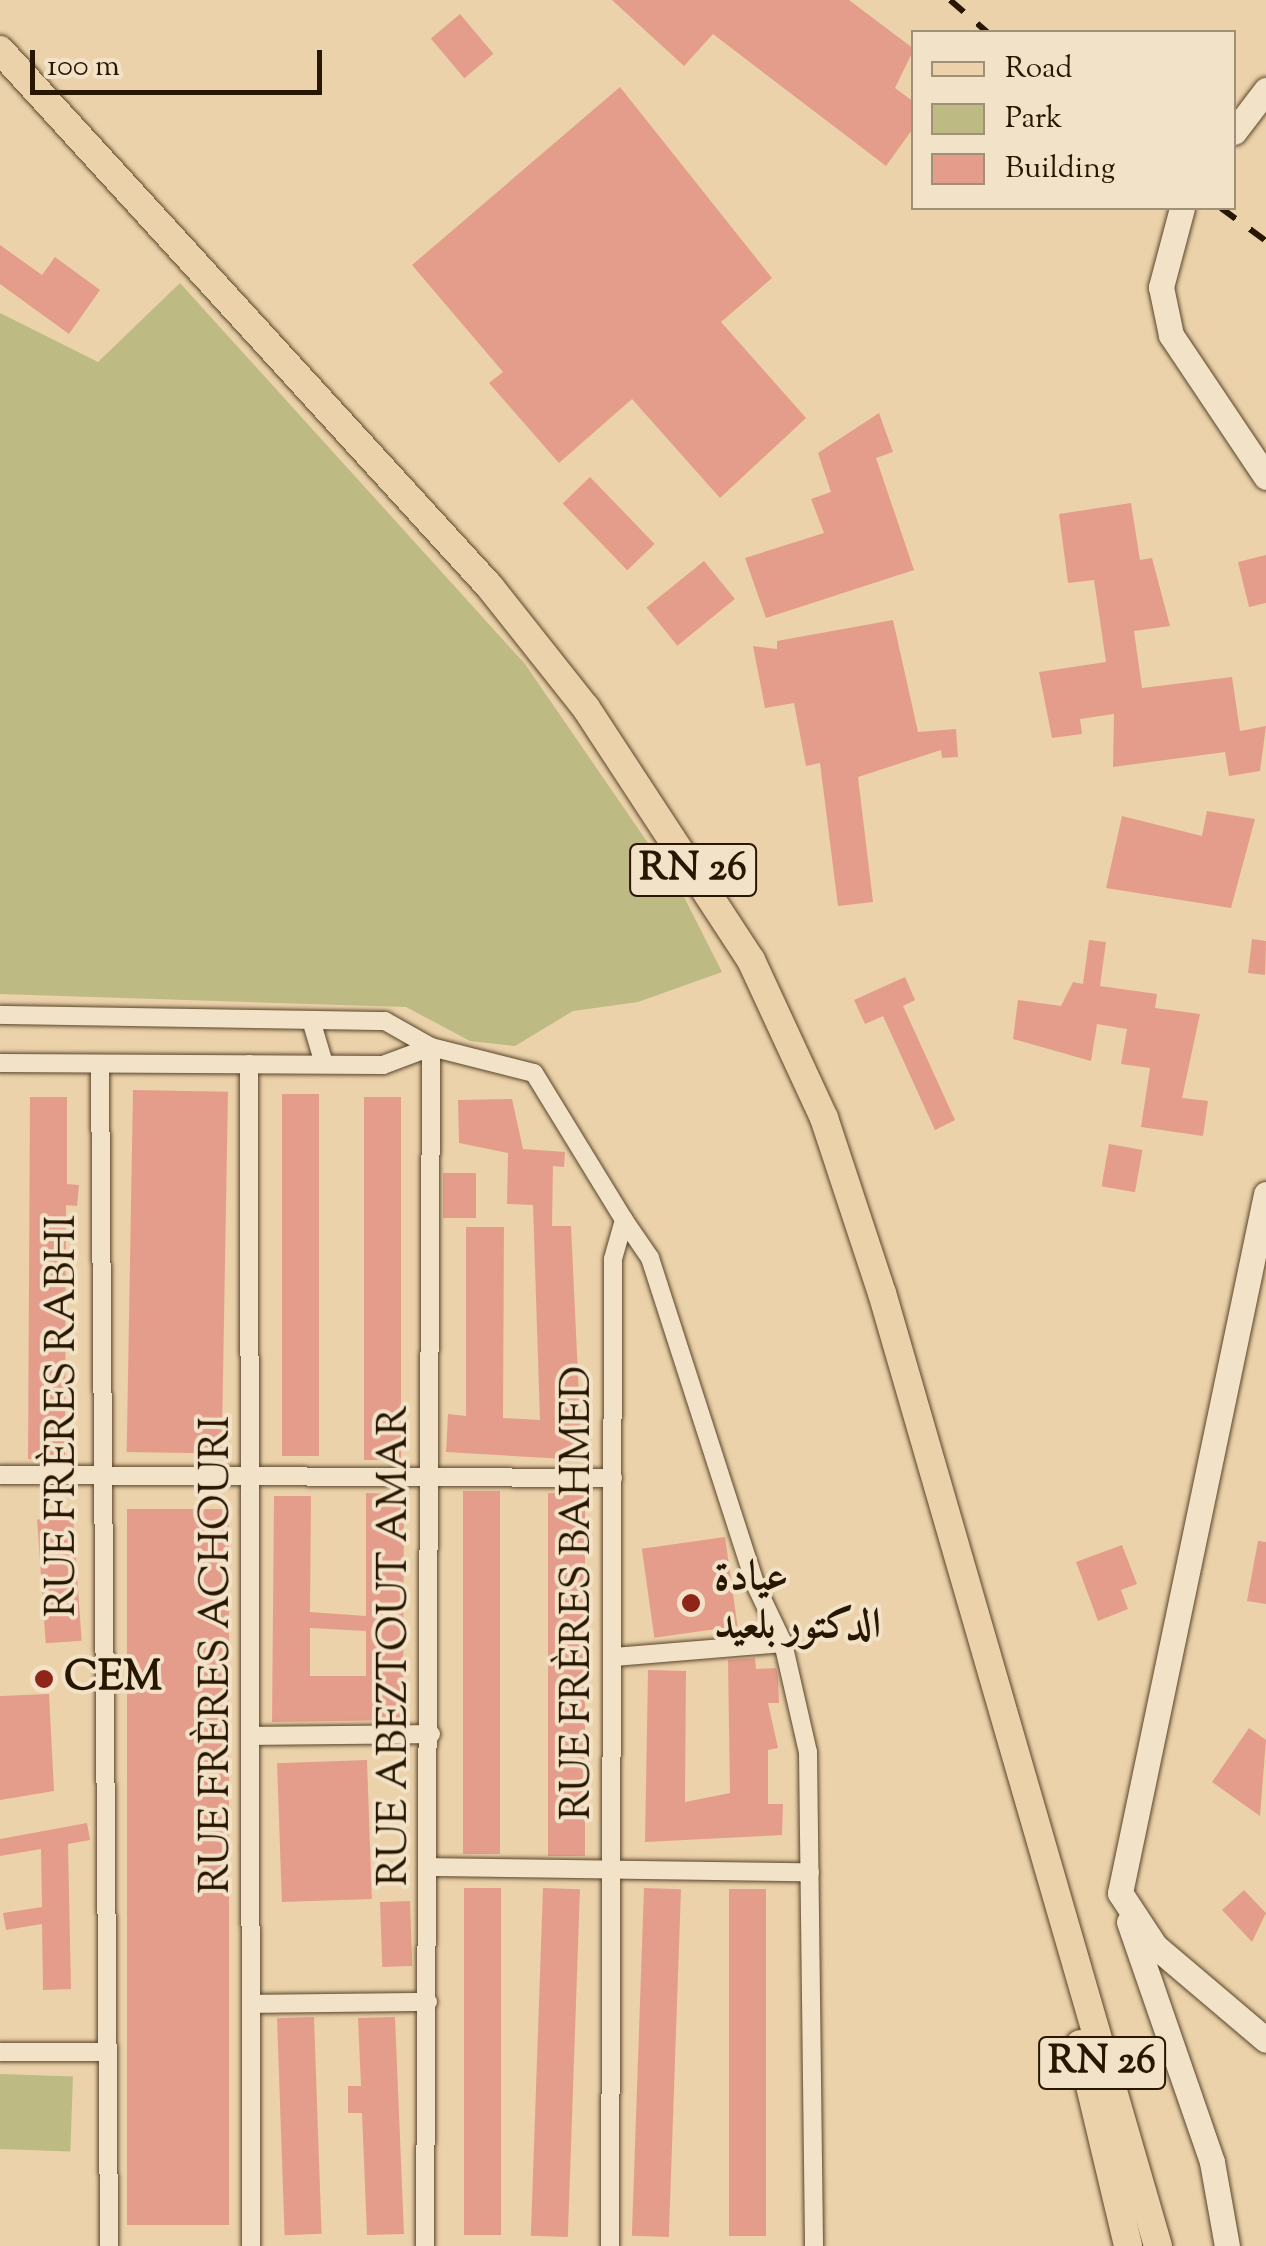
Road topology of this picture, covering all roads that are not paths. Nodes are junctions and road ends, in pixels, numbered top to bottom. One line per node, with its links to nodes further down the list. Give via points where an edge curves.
1 (0, 50): 27 (main road, RN 26, via 490,588 641,786 751,960 824,1118 882,1293)
2 (1266, 90): 3 (main road)
3 (1236, 129)
4 (1181, 210): 5 (main road, via 1164,258 1171,335)
5 (1266, 478)
6 (0, 1015): 7 (street)
7 (311, 1020): 8 (street, via 385,1021); 11 (street)
8 (431, 1047): 11 (street, via 383,1065); 14 (street, via 534,1073); 18 (street, RUE ABEZTOUT AMAR)
9 (0, 1063): 12 (street)
10 (249, 1064): 11 (street); 12 (street); 17 (street, RUE FRÈRES ACHOURI)
11 (324, 1064)
12 (100, 1066): 15 (street, RUE FRÈRES RABHI)
13 (1266, 1194): 28 (main road, via 1124,1864)
14 (624, 1220): 19 (street, RUE FRÈRES BAHMED, via 613,1259); 20 (street, via 650,1258 755,1584)
15 (97, 1474): 16 (street); 17 (street); 33 (street, RUE FRÈRES RABHI)
16 (0, 1475)
17 (253, 1475): 18 (street); 23 (street, RUE FRÈRES ACHOURI)
18 (431, 1477): 19 (street); 22 (street, RUE ABEZTOUT AMAR)
19 (613, 1478): 21 (street, RUE FRÈRES BAHMED)
20 (784, 1643): 21 (street); 26 (street, via 808,1752)
21 (614, 1657): 24 (street, RUE FRÈRES BAHMED)
22 (431, 1734): 23 (street); 25 (street, RUE ABEZTOUT AMAR)
23 (253, 1736): 30 (street, RUE FRÈRES ACHOURI)
24 (616, 1862): 25 (street); 26 (street); 37 (street, RUE FRÈRES BAHMED)
25 (430, 1867): 29 (street, RUE ABEZTOUT AMAR)
26 (810, 1872): 38 (street)
27 (1048, 1881): 39 (main road, RN 26); 40 (main road, RN 26)
28 (1124, 1908): 31 (main road, via 1186,1977); 41 (main road, via 1212,2162)
29 (428, 2002): 30 (street); 36 (street, RUE ABEZTOUT AMAR)
30 (252, 2004): 35 (street, RUE FRÈRES ACHOURI)
31 (1266, 2040)
32 (0, 2052): 33 (street)
33 (106, 2052): 34 (street, RUE FRÈRES RABHI)
34 (109, 2246)
35 (251, 2246)
36 (425, 2246)
37 (610, 2246)
38 (814, 2246)
39 (1128, 2246)
40 (1158, 2246)
41 (1228, 2246)

